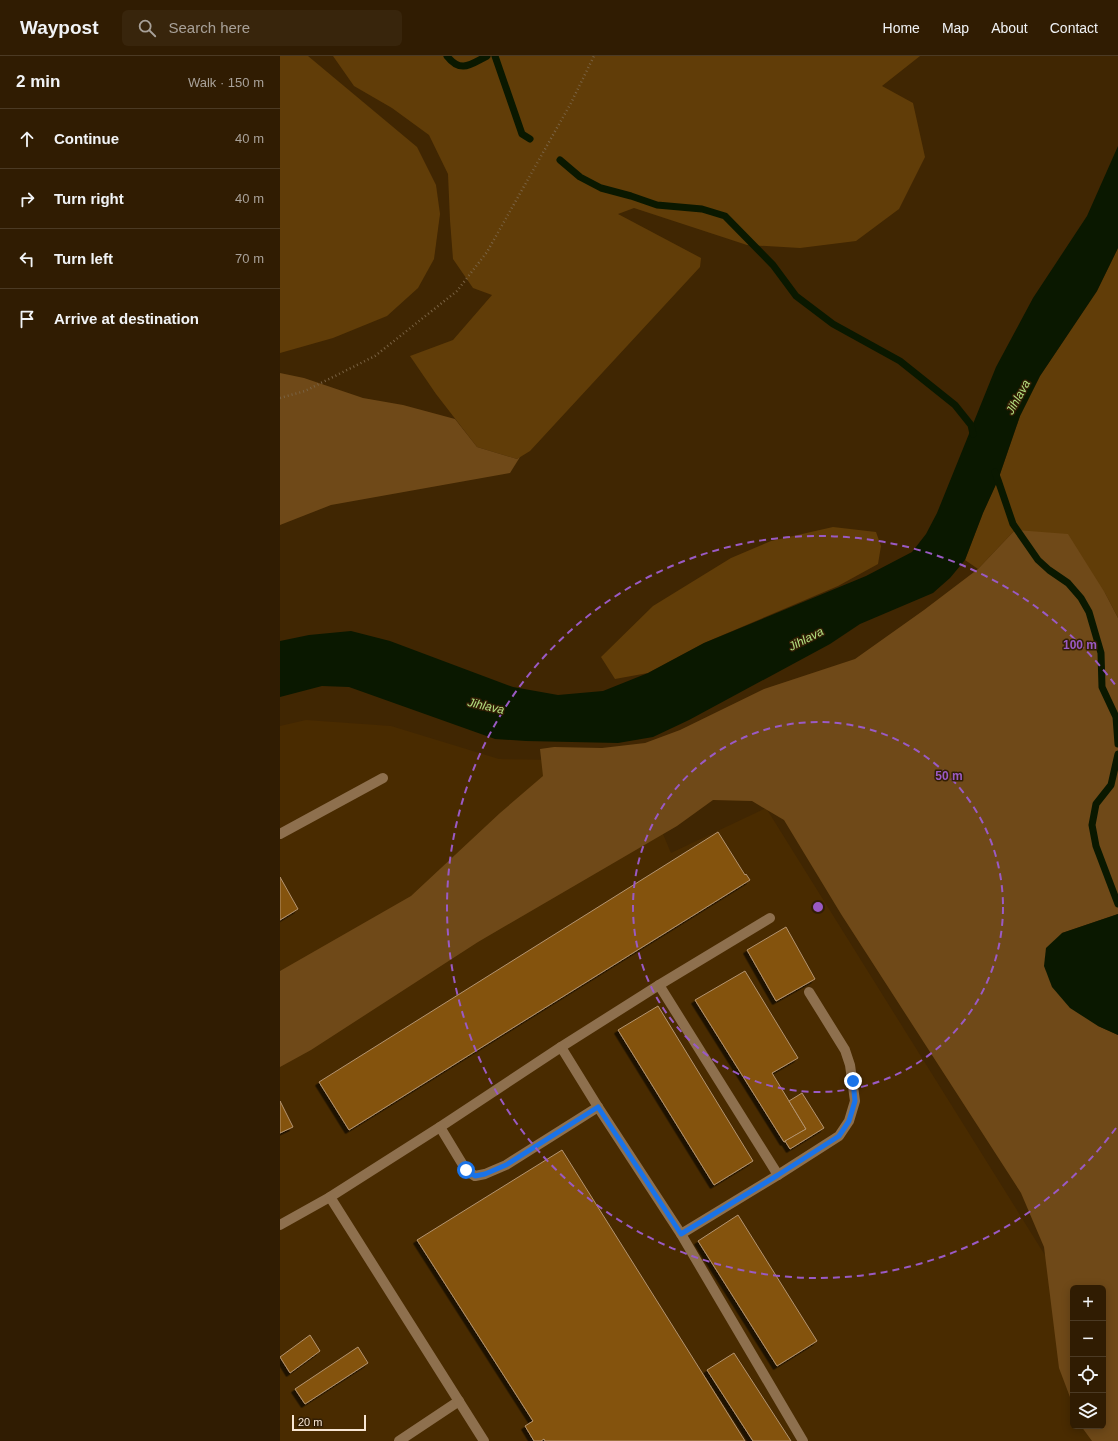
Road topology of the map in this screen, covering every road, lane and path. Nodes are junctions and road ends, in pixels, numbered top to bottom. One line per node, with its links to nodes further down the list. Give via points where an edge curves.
1 (594, 56): 2 (path, via 571,103 487,252 457,291 375,356 305,391)
2 (280, 398)
3 (383, 778): 4 (lane)
4 (280, 834)
5 (770, 918): 6 (lane)
6 (659, 985): 8 (lane); 11 (lane)
7 (809, 992): 11 (lane, via 845,1050 850,1065 855,1101 849,1121 839,1136)
8 (561, 1047): 9 (lane); 10 (lane)
9 (598, 1107): 10 (lane, via 506,1165 475,1176 466,1170); 14 (lane)
10 (440, 1127): 12 (lane)
11 (778, 1175): 14 (lane)
12 (330, 1196): 13 (lane); 15 (lane)
13 (280, 1225)
14 (681, 1234): 18 (lane)
15 (459, 1401): 16 (lane); 17 (lane)
16 (398, 1441)
17 (484, 1441)
18 (803, 1441)

